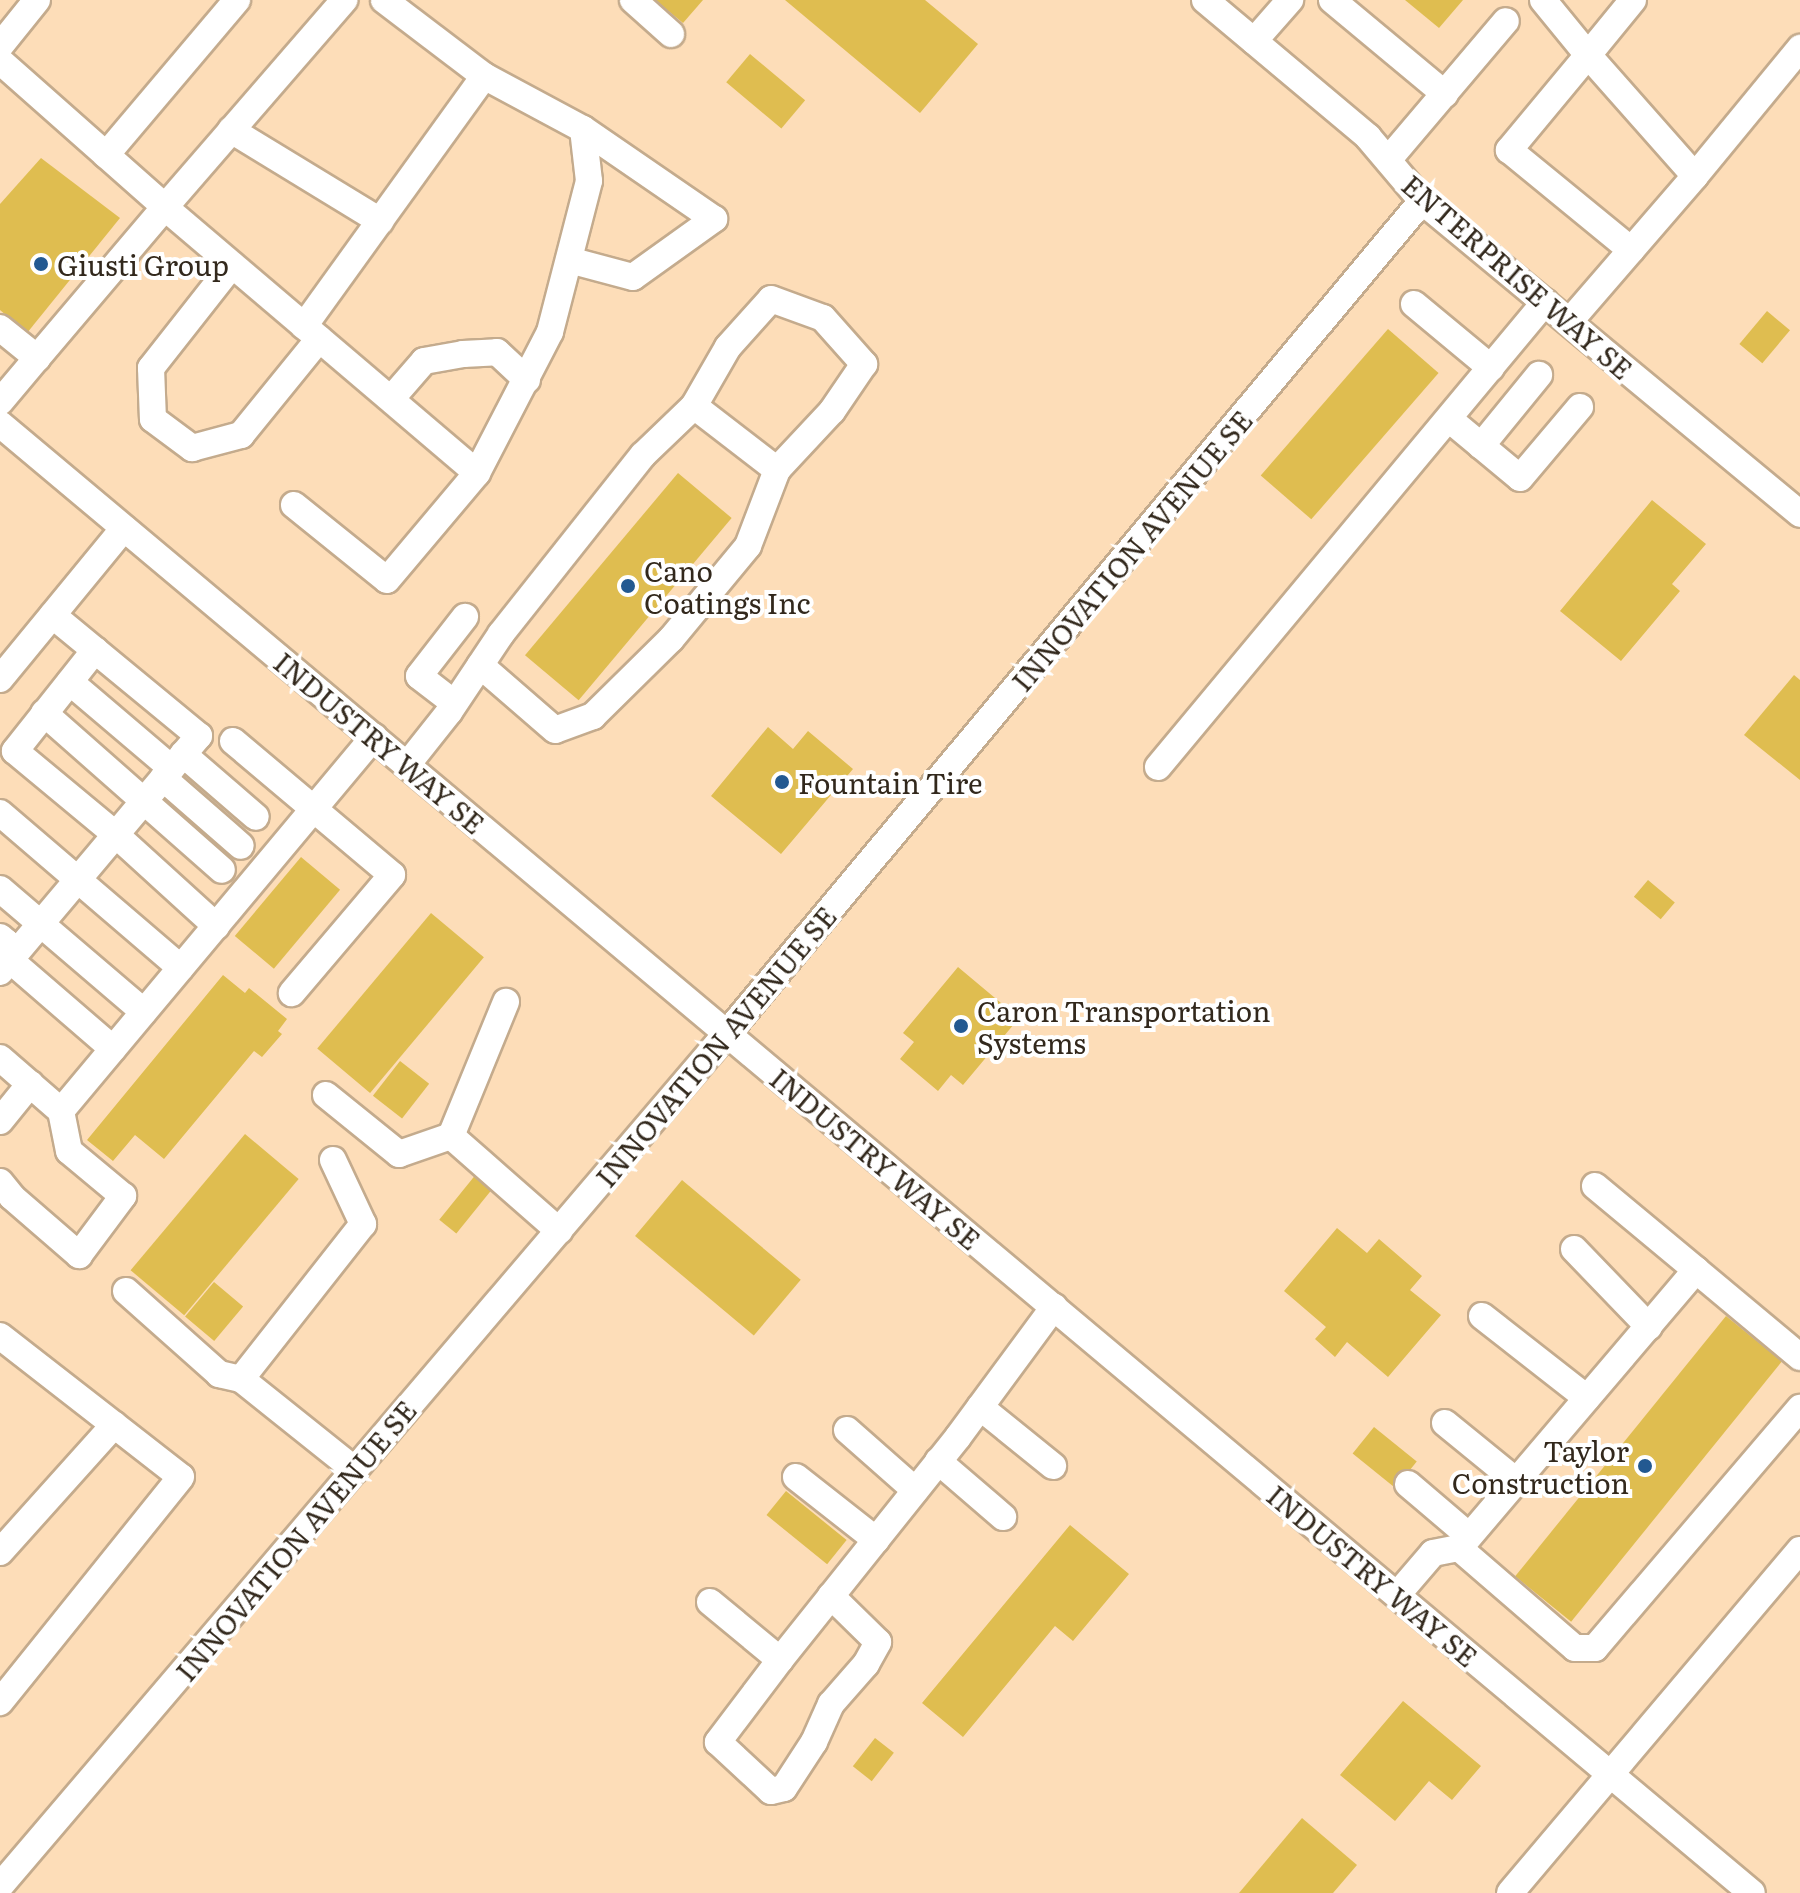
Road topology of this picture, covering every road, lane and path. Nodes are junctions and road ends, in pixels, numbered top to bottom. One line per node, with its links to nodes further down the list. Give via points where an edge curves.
1 (37, 0): 14 (street)
2 (237, 0): 22 (street)
3 (344, 0): 21 (street)
4 (384, 0): 18 (street)
5 (633, 0): 12 (street)
6 (1205, 0): 13 (street, ENTERPRISE WAY SE)
7 (1290, 0): 13 (street)
8 (1332, 0): 19 (street)
9 (1543, 0): 16 (street)
10 (1633, 0): 16 (street)
11 (1506, 21): 19 (street)
12 (671, 34)
13 (1254, 41): 23 (street, ENTERPRISE WAY SE)
14 (0, 46)
15 (1800, 48): 24 (street)
16 (1588, 55): 24 (street); 28 (street, via 1509,150)
17 (0, 61): 22 (street)
18 (484, 76): 20 (street); 27 (street)
19 (1445, 94): 23 (street)
20 (583, 129): 29 (street, via 589,181); 29 (street, via 714,219 633,277)
21 (231, 130): 26 (street); 27 (street)
22 (106, 155): 26 (street)
23 (1388, 160): 25 (street, ENTERPRISE WAY SE)
24 (1695, 176): 28 (street)
25 (1422, 201): 31 (street, ENTERPRISE WAY SE); 82 (street, INNOVATION AVENUE SE)
26 (165, 207): 30 (street); 36 (street)
27 (380, 221): 35 (street)
28 (1631, 250): 33 (street)
29 (569, 260): 39 (street, via 550,332)
30 (232, 265): 35 (street); 35 (street, via 151,368 153,419 192,448 241,435)
31 (1545, 302): 33 (street, ENTERPRISE WAY SE); 37 (street)
32 (1414, 304): 37 (street)
33 (1569, 322): 50 (street, ENTERPRISE WAY SE)
34 (0, 328): 36 (street)
35 (312, 332): 40 (street)
36 (37, 358): 41 (street)
37 (1491, 368): 44 (street)
38 (1539, 375): 46 (street)
39 (527, 380): 40 (street, via 497,352 463,354 424,361); 48 (street)
40 (391, 399): 48 (street)
41 (0, 402)
42 (694, 406): 47 (street); 47 (street, via 728,347 771,299 823,318 864,364 832,411); 55 (street, via 643,455)
43 (1580, 407): 46 (street, via 1520,478)
44 (1449, 419): 46 (street); 65 (street)
45 (0, 424): 51 (street, INDUSTRY WAY SE)
46 (1481, 446)
47 (777, 470): 55 (street, via 748,546 671,639 593,716 555,730)
48 (477, 473): 49 (street, via 387,580)
49 (294, 505)
50 (1800, 514)
51 (124, 528): 52 (street); 60 (street, INDUSTRY WAY SE)
52 (52, 615): 54 (street); 56 (street)
53 (465, 617): 58 (street, via 419,676)
54 (95, 650): 57 (street); 64 (street, via 199,736)
55 (480, 665): 58 (street)
56 (0, 679)
57 (70, 682): 59 (street); 64 (street)
58 (454, 703): 63 (street)
59 (44, 713): 62 (street); 66 (street)
60 (374, 737): 63 (street, INDUSTRY WAY SE); 67 (street)
61 (233, 741): 67 (street)
62 (7, 759): 70 (street)
63 (407, 765): 82 (street, INDUSTRY WAY SE)
64 (173, 767): 66 (street); 69 (street); 71 (street)
65 (1158, 767)
66 (143, 802): 70 (street); 72 (street)
67 (313, 810): 76 (street); 79 (street, via 392,875)
68 (0, 813): 73 (street)
69 (256, 817)
70 (115, 834): 73 (street); 76 (street)
71 (241, 846)
72 (222, 870)
73 (77, 880): 75 (street); 78 (street)
74 (0, 889): 75 (street)
75 (40, 924): 77 (street); 81 (street)
76 (216, 926): 78 (street)
77 (3, 956): 83 (street)
78 (181, 968): 81 (street)
79 (292, 993)
80 (506, 1002): 89 (street)
81 (144, 1012): 83 (street)
82 (727, 1033): 93 (street, INNOVATION AVENUE SE); 97 (street, INDUSTRY WAY SE)
83 (113, 1049): 87 (street)
84 (0, 1058): 85 (street)
85 (30, 1084): 87 (street); 88 (street)
86 (326, 1095): 89 (street, via 399,1154)
87 (61, 1111): 91 (street, via 69,1151 123,1196 79,1255)
88 (0, 1121)
89 (451, 1136): 93 (street)
90 (333, 1160): 102 (street, via 363,1224)
91 (0, 1182)
92 (1595, 1186): 95 (street)
93 (559, 1231): 111 (street, INNOVATION AVENUE SE)
94 (1574, 1249): 99 (street)
95 (1696, 1270): 99 (street); 101 (street)
96 (126, 1291): 102 (street, via 219,1374)
97 (1054, 1307): 104 (street); 121 (street, INDUSTRY WAY SE)
98 (1482, 1316): 103 (street)
99 (1649, 1327): 103 (street)
100 (0, 1336): 107 (street)
101 (1800, 1357)
102 (241, 1379): 111 (street)
103 (1587, 1398): 113 (street)
104 (980, 1407): 109 (street); 110 (street)
105 (1800, 1408): 118 (street, via 1595,1648 1575,1648)
106 (1445, 1423): 113 (street)
107 (114, 1425): 120 (street); 125 (street, via 181,1477)
108 (847, 1430): 115 (street)
109 (938, 1461): 115 (street); 116 (street)
110 (1053, 1466)
111 (355, 1470): 127 (street, INNOVATION AVENUE SE)
112 (796, 1477): 117 (street)
113 (1516, 1481): 118 (street)
114 (1408, 1484): 118 (street)
115 (915, 1490): 117 (street)
116 (1003, 1517)
117 (876, 1540): 122 (street)
118 (1464, 1542): 121 (street, via 1433,1553)
119 (1800, 1550): 126 (street)
120 (0, 1552)
121 (1397, 1595): 126 (street, INDUSTRY WAY SE)
122 (831, 1596): 124 (street); 124 (street, via 878,1642 831,1704 784,1788 771,1791 718,1742)
123 (710, 1602): 124 (street)
124 (780, 1660)
125 (0, 1702)
126 (1610, 1774): 128 (street); 129 (street, INDUSTRY WAY SE)
127 (0, 1886)
128 (1510, 1893)
129 (1752, 1893)

